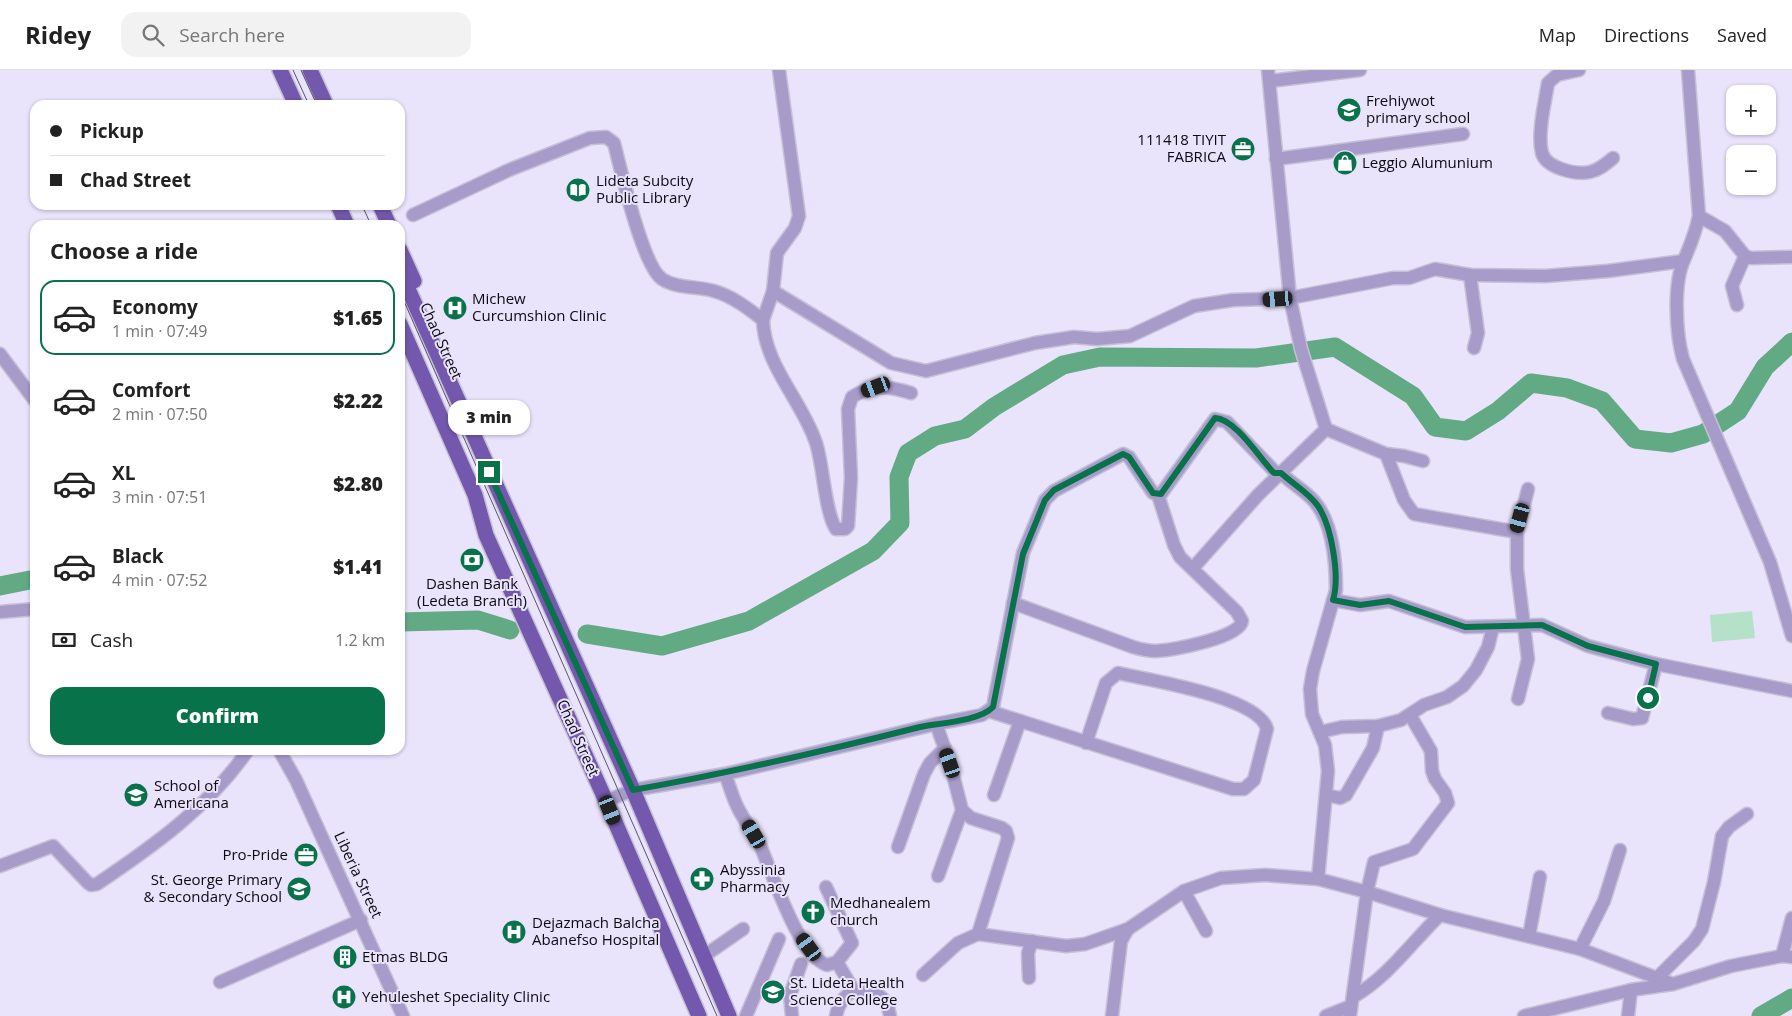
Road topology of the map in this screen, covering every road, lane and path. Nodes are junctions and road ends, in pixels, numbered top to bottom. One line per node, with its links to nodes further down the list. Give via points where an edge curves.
1 (280, 70): 10 (main road)
2 (289, 70): 11 (main road)
3 (310, 70): 12 (main road)
4 (320, 70): 13 (main road)
5 (779, 70): 25 (street, via 799,216 795,228 776,253)
6 (1360, 70): 9 (street)
7 (1579, 70): 15 (street, via 1557,75 1548,83 1542,153 1550,163 1575,172 1590,172)
8 (1688, 70): 18 (street)
9 (1269, 76): 16 (street)
10 (294, 100)
11 (303, 100)
12 (324, 100)
13 (334, 100)
14 (1462, 134): 16 (street)
15 (1613, 158)
16 (1276, 159): 26 (street)
17 (413, 215): 28 (street, via 510,170 590,138 606,137 614,143 630,208 651,266 661,279 675,285 716,291 742,304)
18 (1699, 216): 19 (street, via 1731,236); 22 (street, via 1691,247)
19 (1745, 256): 20 (street); 27 (street, via 1732,286)
20 (1792, 257)
21 (405, 261): 44 (main road, Chad Street, via 509,492)
22 (1683, 261): 23 (street, via 1545,276); 52 (street, via 1678,292 1678,340 1770,562)
23 (1470, 275): 26 (street, via 1431,269 1409,278 1393,278); 30 (street, via 1478,333)
24 (405, 282): 44 (main road, Chad Street)
25 (773, 291): 26 (street, via 891,363 926,371 1035,343 1074,337 1130,336 1194,306 1233,300); 28 (street)
26 (1290, 298): 36 (street, via 1301,349)
27 (1737, 305)
28 (763, 320): 34 (street, via 766,342 816,444 836,529 848,526 851,478 848,409 852,397 876,387)
29 (405, 335): 42 (main road, Chad Street, via 475,495)
30 (1474, 348)
31 (0, 354): 33 (street)
32 (405, 354): 42 (main road, Chad Street, via 468,498)
33 (5, 372): 35 (street)
34 (911, 393)
35 (30, 396)
36 (1326, 429): 37 (street); 39 (street)
37 (1386, 454): 38 (street); 43 (street, via 1404,500 1414,514)
38 (1423, 462)
39 (1279, 474): 41 (street, via 1227,422 1215,418 1170,485); 45 (street); 46 (street, via 1310,497 1324,517 1336,577)
40 (1528, 489): 43 (street)
41 (1158, 495): 45 (street, via 1174,545); 47 (street, via 1151,491 1129,457 1123,454 1048,494 1023,554)
42 (480, 517): 71 (main road, Chad Street)
43 (1517, 532): 50 (street, via 1517,569)
44 (522, 545): 68 (main road, Chad Street)
45 (1193, 568): 47 (street, via 1237,612 1242,625 1210,641 1169,650 1133,647)
46 (1333, 600): 51 (street, via 1360,605 1389,601 1458,626); 62 (street, via 1310,689 1312,714)
47 (1013, 603): 56 (street, via 993,707)
48 (30, 609): 49 (street)
49 (0, 612)
50 (1525, 626): 51 (street); 53 (street, via 1542,625 1588,646); 55 (street, via 1528,659)
51 (1494, 627): 58 (street, via 1476,670 1462,686)
52 (1792, 636)
53 (1656, 664): 54 (street); 57 (street, via 1642,718)
54 (1792, 691)
55 (1518, 699)
56 (989, 711): 59 (street); 60 (street)
57 (1608, 713)
58 (1410, 715): 61 (street); 82 (street, via 1431,751 1435,780 1446,793 1448,803 1413,849 1374,862)
59 (1020, 721): 63 (street); 69 (street)
60 (936, 724): 64 (street); 67 (street)
61 (1378, 726): 62 (street, via 1342,727); 70 (street, via 1373,748 1346,795 1340,798)
62 (1320, 732): 70 (street, via 1328,771)
63 (1086, 743): 63 (street, via 1233,789 1244,789 1254,780 1267,729 1265,721 1257,714 1218,695 1118,672 1106,683)
64 (945, 748): 72 (street); 74 (street, via 924,774)
65 (244, 755): 76 (street, via 205,800 173,828 96,884 88,883 52,846)
66 (282, 755): 85 (street, Liberia Street)
67 (725, 774): 68 (street); 96 (street, via 737,806 759,844 772,880 800,935 823,964)
68 (633, 790): 71 (street); 94 (main road, Chad Street)
69 (994, 795)
70 (1326, 795): 79 (street)
71 (606, 801): 107 (main road, Chad Street)
72 (962, 810): 77 (street); 89 (street, via 971,818 1002,828 1008,838)
73 (1747, 814): 100 (street, via 1722,836 1702,929)
74 (898, 847)
75 (1620, 850): 93 (street, via 1604,901)
76 (0, 866)
77 (938, 876)
78 (1540, 877): 90 (street)
79 (1318, 879): 81 (street, via 1265,875 1221,878); 82 (street)
80 (826, 887): 96 (street, via 852,943)
81 (1184, 891): 87 (street); 88 (street)
82 (1367, 892): 83 (street); 105 (street)
83 (1440, 915): 90 (street); 105 (street)
84 (1792, 918): 95 (street)
85 (361, 920): 101 (street); 106 (street, Liberia Street)
86 (743, 929): 94 (street)
87 (1128, 929): 92 (street, via 1075,946); 113 (street, via 1119,950)
88 (1206, 931)
89 (978, 934): 92 (street); 98 (street, via 958,943)
90 (1529, 936): 93 (street)
91 (779, 940): 109 (street)
92 (1032, 941): 99 (street, via 1028,953)
93 (1580, 949): 100 (street)
94 (704, 956): 108 (main road, Chad Street)
95 (1787, 957): 102 (street, via 1730,966)
96 (837, 962): 104 (street)
97 (801, 964): 110 (street, via 790,995)
98 (923, 975)
99 (1029, 978)
100 (1656, 978): 102 (street)
101 (220, 982)
102 (1673, 984): 103 (street)
103 (1631, 990): 115 (street); 116 (street)
104 (854, 991): 111 (street, via 843,999); 112 (street, via 880,995 888,1004)
105 (1351, 1006): 114 (street)
106 (403, 1016)
107 (699, 1016)
108 (729, 1016)
109 (746, 1016)
110 (792, 1016)
111 (836, 1016)
112 (890, 1016)
113 (1112, 1016)
114 (1326, 1016)
115 (1524, 1016)
116 (1628, 1016)

